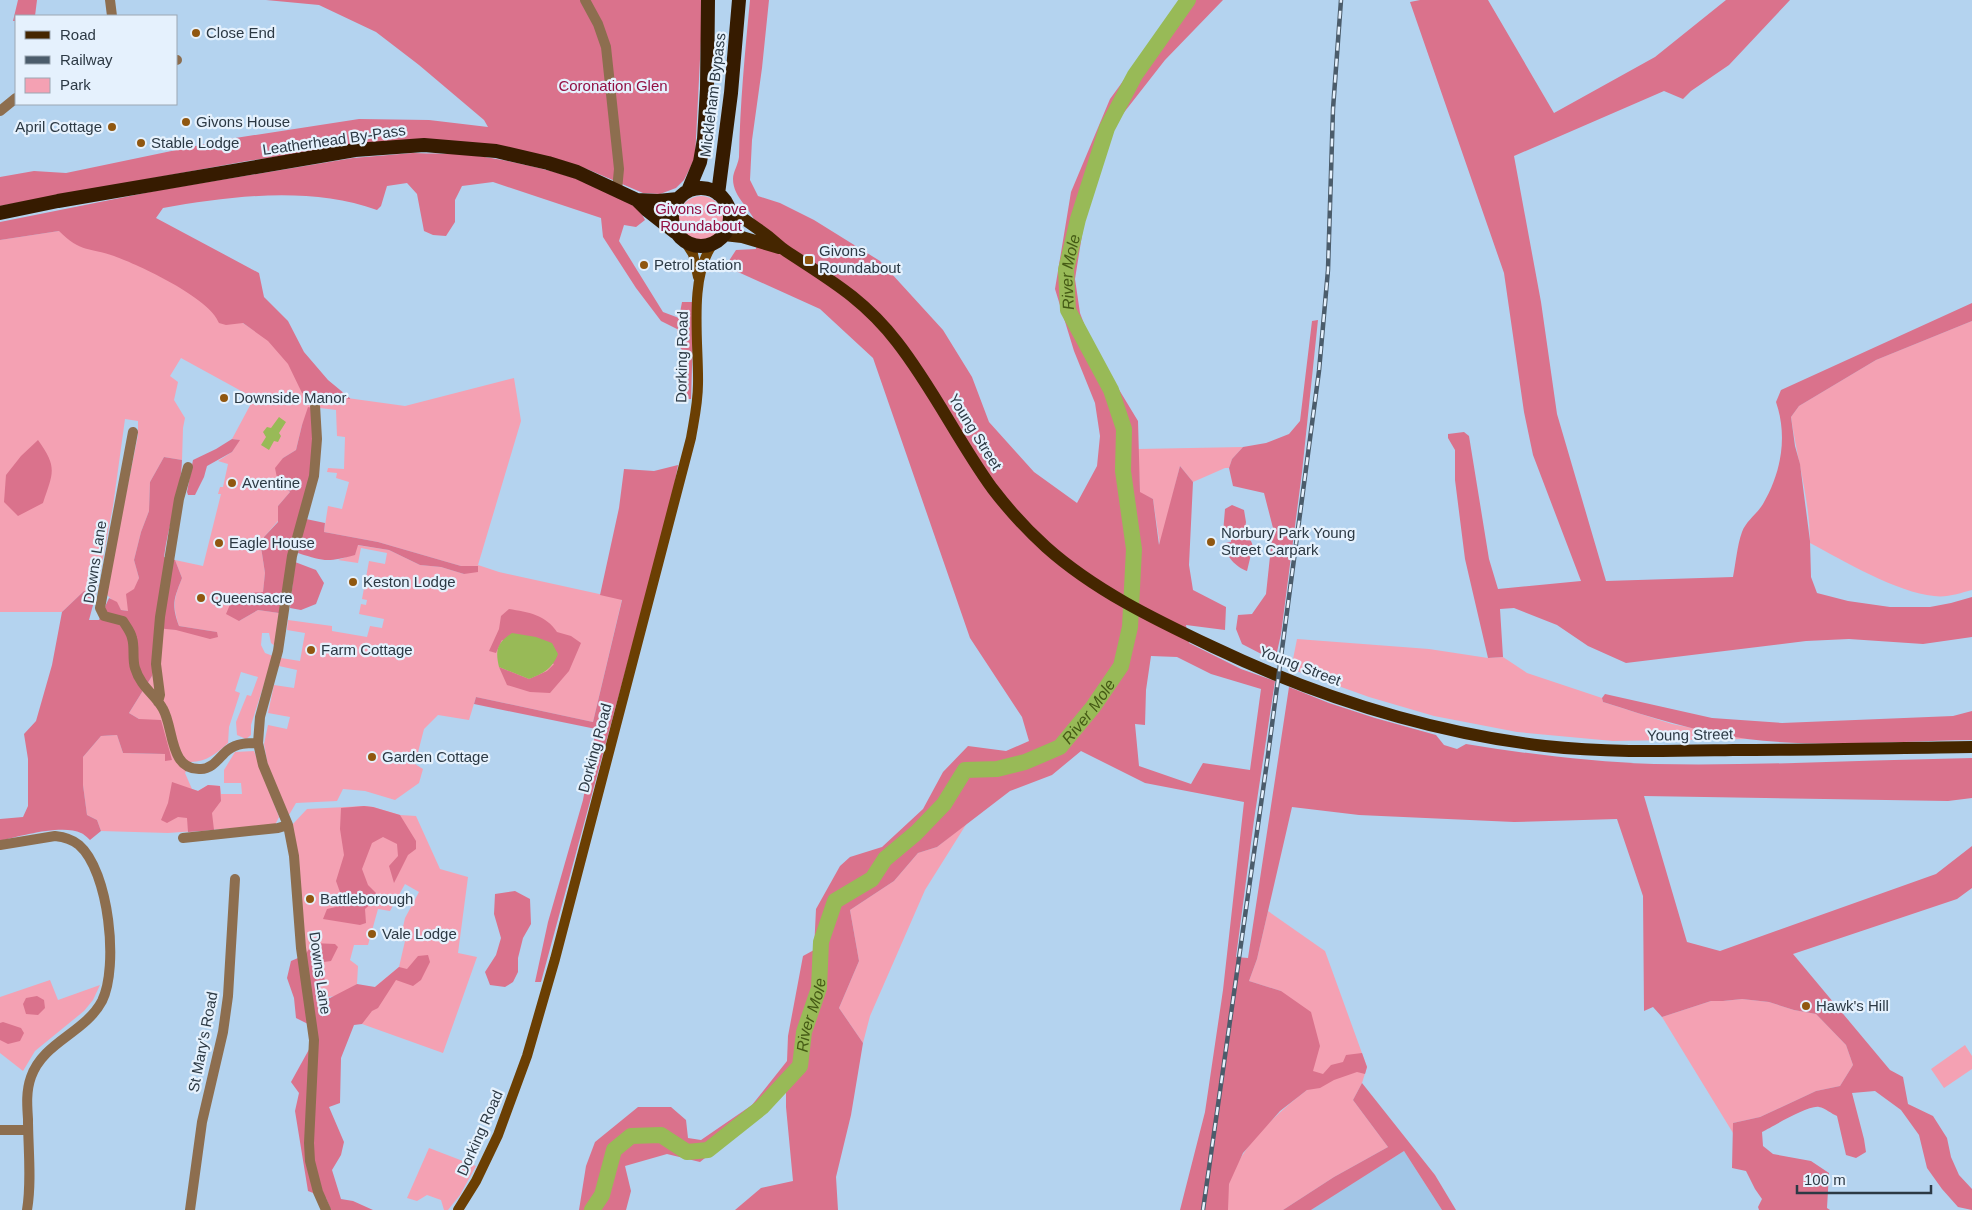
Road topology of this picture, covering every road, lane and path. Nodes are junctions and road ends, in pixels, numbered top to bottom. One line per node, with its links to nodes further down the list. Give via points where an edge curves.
1 (110, 0): 5 (street)
2 (585, 0): 8 (street, via 606,47 620,169)
3 (708, 0): 10 (highway, Mickleham Bypass, via 704,139 700,162)
4 (739, 0): 9 (highway, Mickleham Bypass)
5 (112, 15)
6 (15, 99): 7 (street)
7 (0, 111)
8 (617, 190): 11 (highway, Leatherhead By-Pass); 13 (highway, Leatherhead By-Pass, via 577,172 522,156 475,148 424,145 355,150 68,199)
9 (718, 194): 10 (highway, via 704,188); 12 (highway)
10 (683, 195): 11 (highway, Leatherhead By-Pass, via 658,201); 14 (highway, via 673,207 671,217)
11 (636, 200): 14 (highway, Leatherhead By-Pass)
12 (728, 208): 15 (highway, via 728,227); 17 (main road, Young Street)
13 (0, 214)
14 (675, 232): 16 (highway)
15 (718, 240): 16 (highway, via 704,246); 17 (main road, Young Street, via 749,239); 18 (main road, Dorking Road, via 705,255)
16 (686, 243): 18 (main road, Dorking Road, via 693,254)
17 (782, 249): 24 (main road, Young Street, via 835,282 877,318 921,376 993,490 1047,548 1090,582 1250,665 1399,718 1546,746 1633,752)
18 (698, 277): 34 (main road, Dorking Road, via 698,386 691,438 527,1056 498,1136)
19 (315, 405): 23 (street, Downs Lane, via 314,476 292,556 278,651 260,717)
20 (133, 432): 22 (street, Downs Lane, via 100,608 104,616 123,621 132,636 135,668 146,690)
21 (188, 467): 22 (street, Downs Lane, via 160,617 156,664)
22 (158, 702): 23 (street, Downs Lane, via 166,715 175,751 187,766 202,770 237,745)
23 (258, 743): 25 (street, Downs Lane, via 263,765)
24 (1972, 746)
25 (288, 825): 26 (street); 33 (street, Downs Lane, via 314,1040 310,1161)
26 (183, 838)
27 (0, 845): 30 (street, via 55,836 79,845 96,872 109,924 111,957 103,999 87,1020 48,1050 34,1068 28,1089)
28 (235, 879): 32 (street, St Mary's Road, via 228,996 202,1122)
29 (0, 1130): 30 (street)
30 (28, 1130): 31 (street)
31 (27, 1210)
32 (190, 1210)
33 (326, 1210)
34 (458, 1210)

